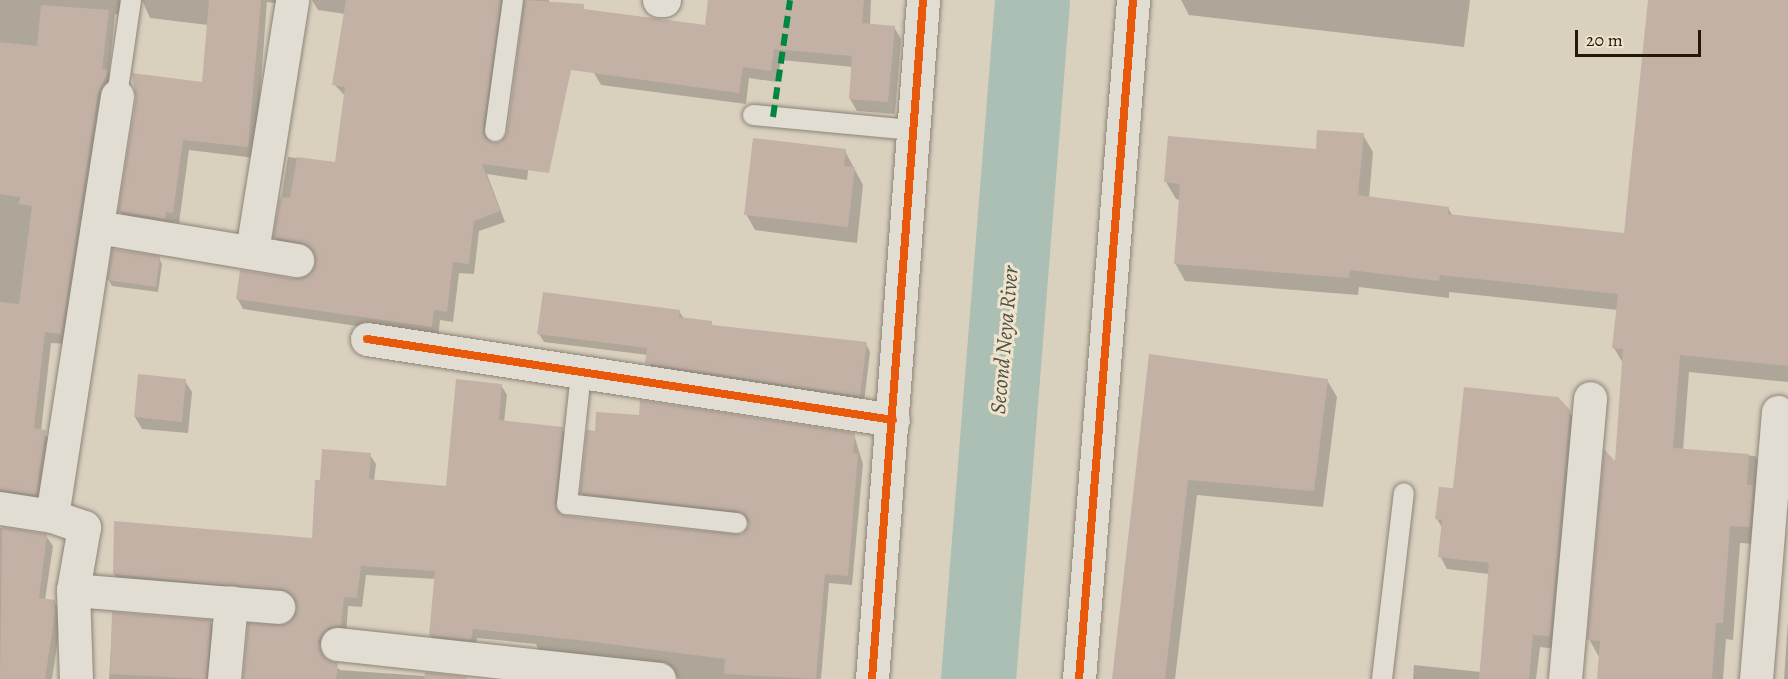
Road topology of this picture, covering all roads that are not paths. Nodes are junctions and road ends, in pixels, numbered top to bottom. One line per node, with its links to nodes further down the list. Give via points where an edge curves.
1 (131, 0): 8 (lane)
2 (292, 0): 13 (street)
3 (513, 0): 11 (lane)
4 (659, 0): 5 (street)
5 (664, 0)
6 (923, 0): 10 (street)
7 (1133, 0): 34 (street)
8 (117, 96): 12 (street)
9 (753, 115): 10 (lane)
10 (913, 130): 19 (street)
11 (495, 131)
12 (98, 227): 13 (street); 22 (street)
13 (252, 251): 14 (street)
14 (297, 260)
15 (368, 339): 16 (street)
16 (581, 373): 19 (street); 23 (lane, via 567,504)
17 (1590, 398): 36 (street)
18 (1778, 412): 37 (street)
19 (893, 420): 33 (street)
20 (1404, 493): 35 (lane)
21 (0, 508): 22 (street)
22 (52, 516): 24 (street, via 84,527)
23 (736, 523)
24 (73, 590): 25 (street); 29 (street)
25 (231, 602): 26 (street); 30 (street)
26 (278, 607)
27 (337, 644): 28 (street)
28 (497, 671): 31 (street)
29 (76, 679)
30 (224, 679)
31 (652, 679): 32 (street)
32 (658, 679)
33 (872, 679)
34 (1079, 679)
35 (1382, 679)
36 (1564, 679)
37 (1756, 679)

